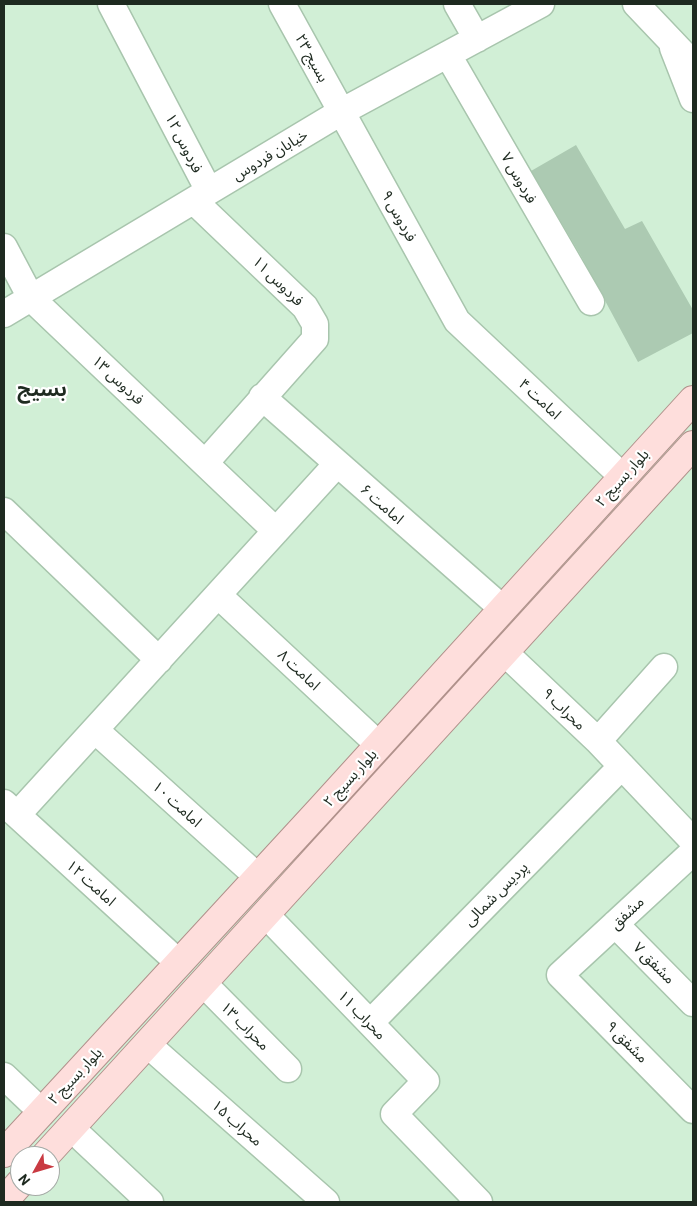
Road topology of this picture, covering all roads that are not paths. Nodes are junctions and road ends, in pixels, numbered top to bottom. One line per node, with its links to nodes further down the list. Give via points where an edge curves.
1 (111, 4): 12 (street, فردوس ۱۲, via 159,94)
2 (282, 4): 11 (street, ۲۳ بسیج)
3 (457, 4): 6 (street)
4 (541, 4): 6 (street, خیابان فردوس)
5 (636, 4): 7 (street)
6 (477, 39): 8 (street, خیابان فردوس)
7 (670, 39): 9 (street); 10 (street)
8 (448, 55): 11 (street, خیابان فردوس); 15 (street, فردوس ۷)
9 (693, 64)
10 (693, 99)
11 (342, 112): 12 (street, خیابان فردوس); 17 (street, فردوس ۹)
12 (202, 196): 14 (street, خیابان فردوس); 18 (street, فردوس ۱۱, via 305,307 315,324 315,339)
13 (4, 247): 14 (street, فردوس ۱۳)
14 (31, 298): 16 (street, خیابان فردوس); 21 (street, فردوس ۱۳)
15 (591, 302)
16 (4, 314)
17 (456, 321): 23 (street, امامت ۴)
18 (262, 397): 21 (street, فردوس ۱۱); 22 (street, امامت ۶)
19 (693, 400): 23 (main road, بلوار بسیج ۲)
20 (693, 446): 28 (main road, بلوار بسیج ۲)
21 (206, 462): 25 (street)
22 (337, 464): 25 (street); 29 (street, امامت ۶)
23 (623, 477): 26 (main road, بلوار بسیج ۲)
24 (4, 511): 31 (street)
25 (276, 531): 27 (street)
26 (535, 574): 28 (street); 29 (main road, بلوار بسیج ۲)
27 (218, 595): 31 (street); 35 (street, امامت ۸)
28 (557, 595): 30 (main road, بلوار بسیج ۲)
29 (503, 609): 35 (main road, بلوار بسیج ۲)
30 (504, 652): 34 (street, محراب ۹); 41 (main road, بلوار بسیج ۲)
31 (159, 660): 33 (street)
32 (664, 667): 34 (street)
33 (95, 730): 37 (street); 40 (street, امامت ۱۰)
34 (598, 741): 36 (street, محراب ۹)
35 (379, 745): 40 (main road, بلوار بسیج ۲)
36 (622, 766): 38 (street, محراب ۹); 47 (street, پردیس شمالی)
37 (11, 809): 43 (street, امامت ۱۲)
38 (693, 841)
39 (693, 852): 42 (street, مشفق)
40 (258, 877): 43 (main road, بلوار بسیج ۲)
41 (266, 915): 45 (main road, بلوار بسیج ۲); 47 (street, محراب ۱۱)
42 (615, 924): 44 (street, مشفق); 46 (street, مشفق ۷)
43 (179, 963): 52 (main road, بلوار بسیج ۲)
44 (560, 975): 51 (street, مشفق ۹)
45 (203, 983): 48 (main road, بلوار بسیج ۲); 49 (street, محراب ۱۳)
46 (693, 1002)
47 (370, 1022): 58 (street, محراب ۱۱, via 426,1081 394,1114)
48 (147, 1044): 53 (main road, بلوار بسیج ۲); 57 (street, محراب ۱۵)
49 (288, 1069)
50 (4, 1076): 52 (street)
51 (693, 1110)
52 (42, 1112): 55 (main road, بلوار بسیج ۲)
53 (71, 1128): 54 (main road, بلوار بسیج ۲); 56 (street)
54 (54, 1146)
55 (4, 1153)
56 (150, 1202)
57 (326, 1202)
58 (479, 1202)

